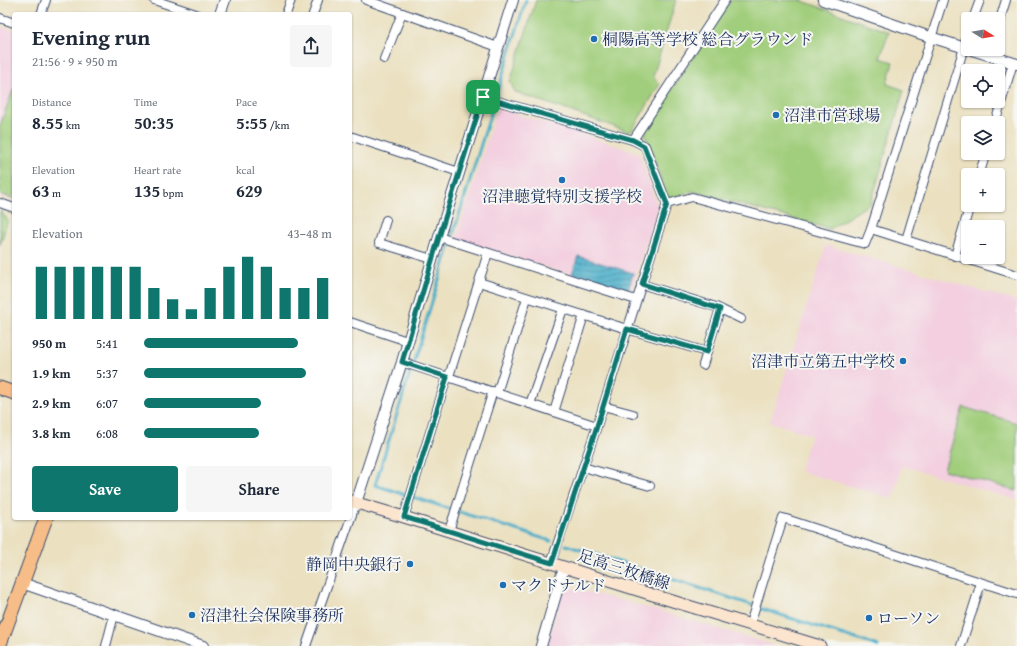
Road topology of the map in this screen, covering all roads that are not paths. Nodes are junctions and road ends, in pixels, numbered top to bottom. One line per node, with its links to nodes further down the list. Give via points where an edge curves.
1 (46, 0): 13 (street)
2 (154, 0): 14 (street)
3 (225, 0): 15 (street)
4 (291, 0): 16 (street)
5 (318, 0): 17 (street)
6 (366, 0): 20 (street)
7 (513, 0): 24 (street)
8 (725, 0): 33 (street)
9 (823, 0): 23 (street)
10 (943, 0): 23 (street)
11 (980, 0): 18 (street)
12 (1006, 0): 19 (street)
13 (42, 12)
14 (190, 12)
15 (221, 12)
16 (287, 12)
17 (314, 12)
18 (976, 12)
19 (1002, 12)
20 (402, 13): 24 (street); 28 (street)
21 (0, 18): 22 (street)
22 (12, 22)
23 (930, 37): 25 (street); 40 (street)
24 (498, 47): 30 (street)
25 (961, 47)
26 (961, 55): 42 (street)
27 (998, 56): 29 (street)
28 (384, 59)
29 (1015, 64): 31 (street)
30 (483, 97): 33 (street); 34 (street)
31 (997, 116)
32 (352, 137): 34 (street)
33 (633, 140): 36 (street, via 644,146)
34 (459, 172): 41 (street)
35 (0, 203): 37 (street)
36 (667, 204): 40 (street, via 692,196 865,244); 50 (street)
37 (12, 207)
38 (968, 212): 44 (street)
39 (386, 220): 46 (street, via 379,243)
40 (871, 229): 42 (street)
41 (439, 237): 43 (street); 46 (street)
42 (906, 240): 44 (street)
43 (488, 253): 49 (street); 52 (street)
44 (955, 256): 45 (street)
45 (961, 257)
46 (432, 259): 59 (street)
47 (992, 264): 48 (street)
48 (1017, 275)
49 (479, 282): 51 (street); 63 (street)
50 (642, 284): 52 (street); 54 (street)
51 (527, 298): 53 (street); 66 (street)
52 (636, 300): 58 (street)
53 (562, 309): 55 (street); 67 (street)
54 (720, 309): 56 (street); 60 (street)
55 (584, 316): 58 (street); 69 (street)
56 (741, 319)
57 (352, 323): 59 (street)
58 (627, 329): 60 (street); 68 (street)
59 (407, 341): 61 (street)
60 (707, 352): 62 (street)
61 (402, 362): 63 (street); 74 (street)
62 (703, 365)
63 (447, 377): 66 (street); 75 (street)
64 (0, 388): 65 (highway)
65 (12, 391)
66 (495, 392): 67 (street); 78 (street)
67 (530, 404): 69 (street)
68 (603, 406): 70 (street); 71 (street)
69 (554, 412): 71 (street)
70 (633, 414)
71 (597, 426): 72 (street)
72 (584, 467): 73 (street); 79 (street)
73 (650, 486)
74 (353, 502): 75 (main road, 足高三枚橋線)
75 (404, 517): 78 (main road, 足高三枚橋線)
76 (45, 520): 81 (highway)
77 (347, 520): 89 (street)
78 (449, 531): 79 (main road, 足高三枚橋線)
79 (552, 563): 80 (main road, 足高三枚橋線)
80 (564, 567): 85 (main road, 足高三枚橋線); 90 (street)
81 (22, 583): 84 (street); 86 (highway)
82 (981, 583): 83 (street); 85 (street, via 783,518); 92 (street)
83 (1017, 594)
84 (114, 615): 87 (street); 88 (street)
85 (750, 624): 91 (main road, 足高三枚橋線)
86 (0, 644)
87 (106, 646)
88 (203, 646)
89 (306, 646)
90 (541, 646)
91 (820, 646)
92 (962, 646)

